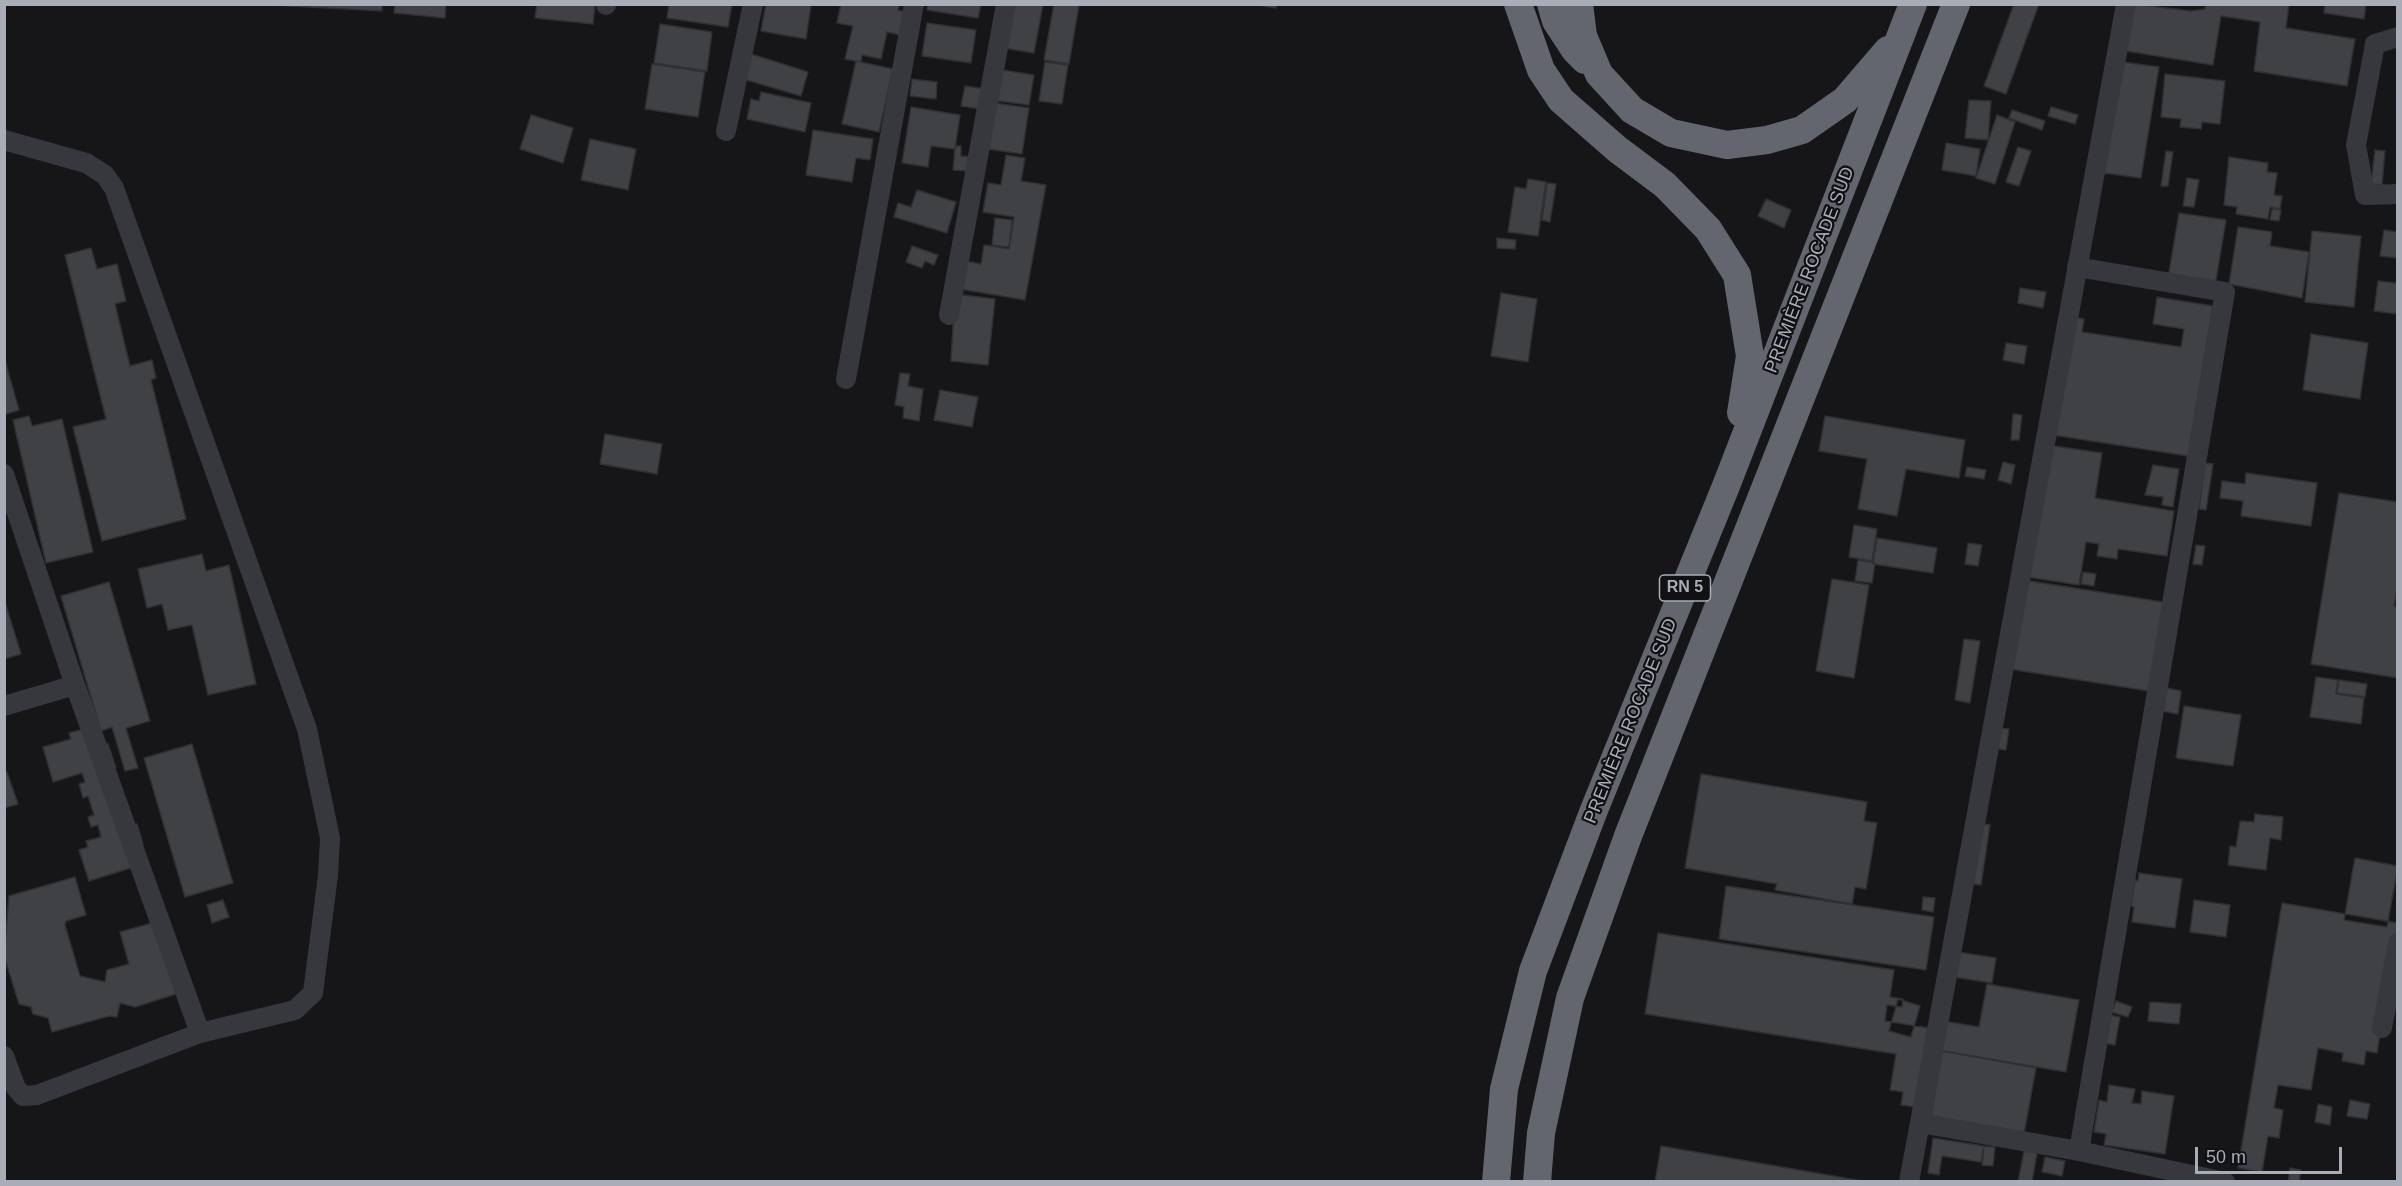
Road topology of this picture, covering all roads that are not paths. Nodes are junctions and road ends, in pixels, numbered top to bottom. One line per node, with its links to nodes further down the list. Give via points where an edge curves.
1 (753, 4): 12 (street)
2 (914, 4): 17 (street)
3 (1006, 4): 16 (street)
4 (1518, 4): 19 (highway, via 1540,69 1561,100 1665,185 1708,229 1737,275 1750,356)
5 (1551, 4): 11 (highway, via 1556,21 1575,50)
6 (1579, 4): 11 (highway, via 1583,36)
7 (1911, 4): 11 (highway, via 1887,53 1845,100 1802,130 1767,140 1727,145 1671,133 1632,110); 19 (highway, PREMIÈRE ROCADE SUD / RN 5)
8 (1956, 4): 30 (highway, PREMIÈRE ROCADE SUD / RN 5, via 1690,674 1570,998 1541,1133)
9 (2127, 4): 15 (street)
10 (2397, 37): 14 (street, via 2375,44 2356,145 2365,195)
11 (1599, 74)
12 (726, 130)
13 (4, 140): 24 (street, via 86,163 105,175 114,188 307,729 330,838 313,993 295,1010)
14 (2397, 194)
15 (2077, 267): 27 (street); 28 (street, via 2225,292)
16 (949, 315)
17 (846, 379)
18 (4, 474): 20 (street)
19 (1726, 486): 29 (highway, PREMIÈRE ROCADE SUD / RN 5, via 1533,971 1504,1089)
20 (75, 685): 21 (street); 24 (street)
21 (4, 706)
22 (2397, 944): 23 (street)
23 (2382, 1028)
24 (200, 1033): 26 (street, via 37,1095 23,1096)
25 (4, 1056): 26 (street)
26 (10, 1086)
27 (1920, 1123): 28 (street); 31 (street)
28 (2079, 1151): 32 (street)
29 (1496, 1182)
30 (1537, 1182)
31 (1909, 1182)
32 (2225, 1182)

